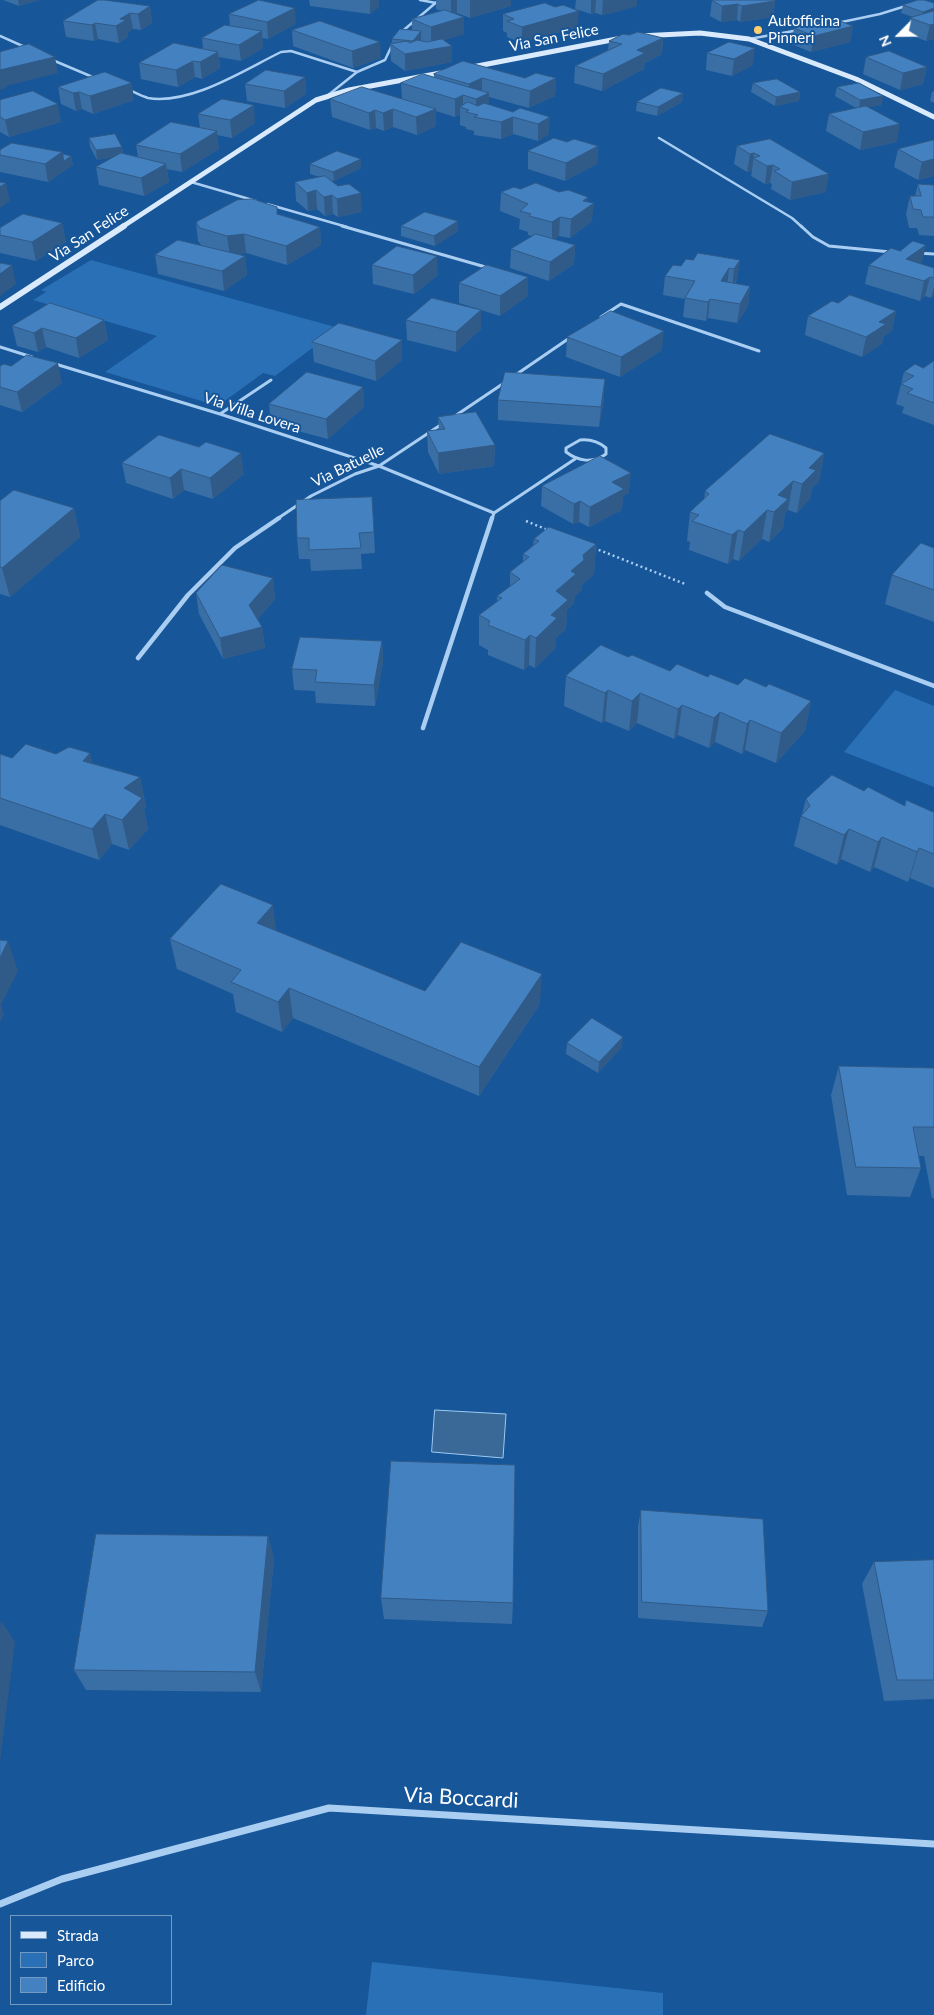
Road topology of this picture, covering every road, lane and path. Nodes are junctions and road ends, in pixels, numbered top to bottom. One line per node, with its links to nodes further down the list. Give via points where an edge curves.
1 (420, 0): 3 (street)
2 (439, 0): 3 (street)
3 (436, 3): 12 (street, via 390,44 385,60)
4 (915, 3): 5 (street)
5 (835, 24)
6 (807, 29): 8 (street)
7 (0, 36): 9 (street)
8 (749, 39): 11 (street, Via San Felice, via 700,33 632,37); 17 (street, Via San Felice, via 856,78)
9 (35, 52)
10 (43, 56): 14 (street)
11 (458, 70)
12 (357, 72): 15 (street, via 291,51 282,52 203,89 175,96 152,98); 16 (street)
13 (448, 72): 16 (street, Via San Felice)
14 (100, 80)
15 (124, 88)
16 (327, 96): 19 (street, Via San Felice)
17 (934, 117)
18 (659, 138): 20 (street, via 792,218 812,237 829,246)
19 (191, 182): 23 (street); 24 (street, Via San Felice)
20 (896, 252)
21 (915, 253): 22 (street)
22 (934, 254)
23 (497, 270)
24 (0, 307)
25 (597, 320): 28 (street, via 621,304)
26 (573, 336): 34 (street, Via Batuelle)
27 (0, 347): 29 (street)
28 (759, 351)
29 (37, 358)
30 (46, 361): 32 (street, Via Villa Lovera)
31 (271, 380): 32 (street)
32 (220, 414): 34 (street, Via Villa Lovera)
33 (575, 459): 33 (street, via 600,458 606,454 606,448 596,441 574,441 566,452); 35 (street)
34 (379, 466): 35 (street, Via Villa Lovera); 39 (street, Via Batuelle, via 311,496 235,548 188,595)
35 (494, 513): 36 (path, via 510,514); 41 (street)
36 (555, 532)
37 (591, 546): 38 (path)
38 (707, 593): 40 (street, via 725,607)
39 (138, 658)
40 (934, 686)
41 (423, 728)
42 (934, 1844): 43 (street, Via Boccardi, via 328,1808 62,1879)
43 (0, 1904)

